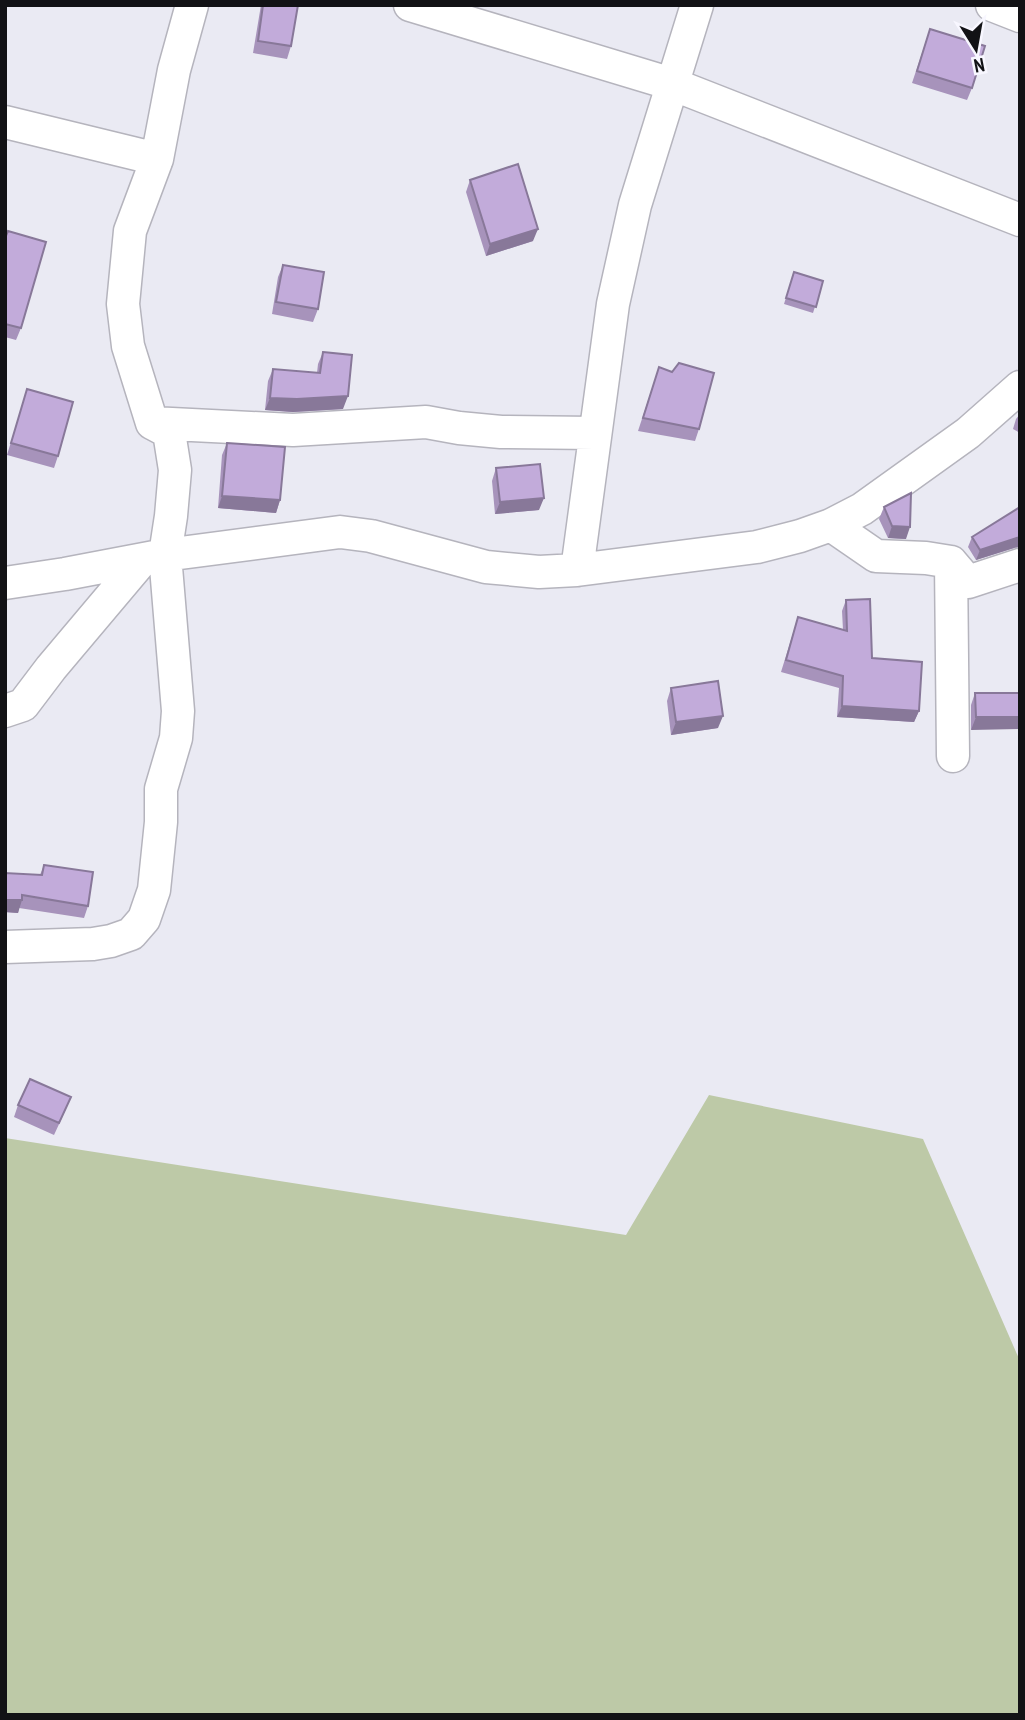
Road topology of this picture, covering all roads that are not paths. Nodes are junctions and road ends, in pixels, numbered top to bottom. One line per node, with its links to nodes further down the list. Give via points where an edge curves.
1 (192, 5): 8 (street)
2 (410, 5): 6 (street)
3 (698, 5): 6 (street)
4 (992, 5): 5 (street)
5 (1020, 16)
6 (672, 84): 9 (street); 12 (street, via 635,205 613,304)
7 (5, 122): 8 (street)
8 (157, 159): 11 (street, via 130,231 123,304 128,345)
9 (1020, 220)
10 (1020, 387): 13 (street, via 968,433 862,509)
11 (152, 422): 12 (street, via 293,430 426,422 501,432); 14 (street, via 169,432 175,470 171,516)
12 (594, 433): 17 (street)
13 (831, 525): 15 (street, via 876,556); 17 (street, via 757,547)
14 (154, 557): 17 (street, via 340,533 372,536 486,567); 18 (street); 19 (street, via 51,667 23,705); 21 (street, via 178,711 176,738 161,789 154,890 144,919 131,934 111,941)
15 (951, 562): 16 (street, via 968,582); 20 (street)
16 (1020, 565)
17 (577, 570)
18 (5, 583)
19 (5, 711)
20 (953, 756)
21 (5, 947)

